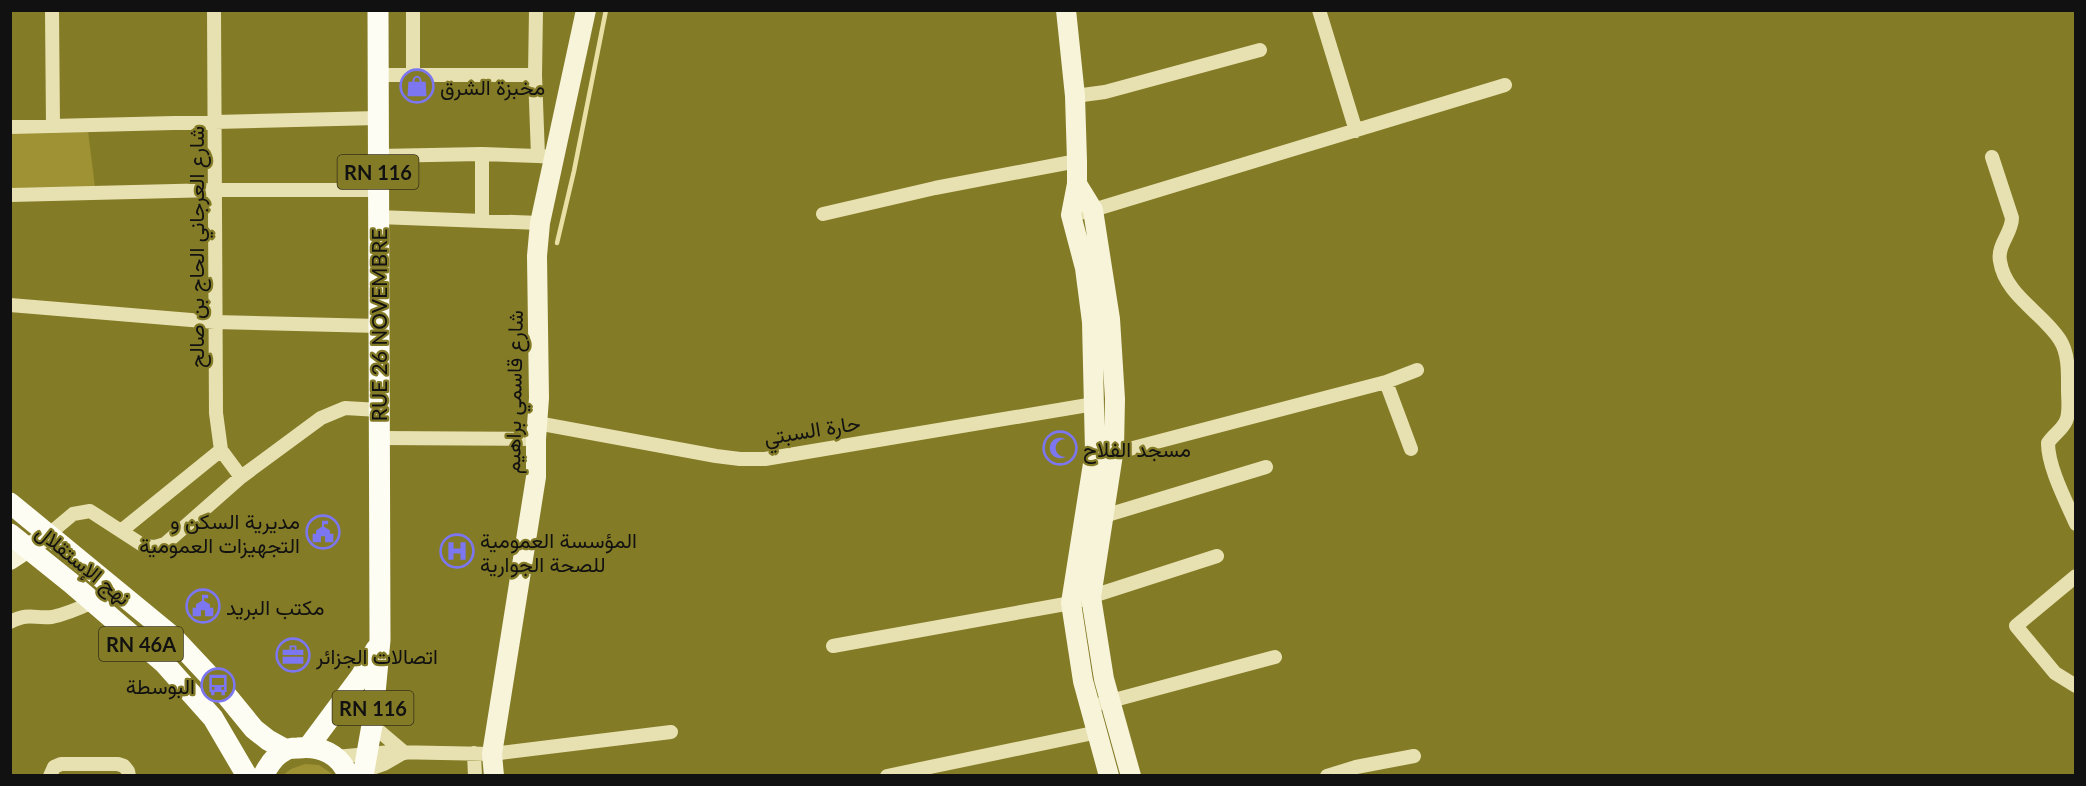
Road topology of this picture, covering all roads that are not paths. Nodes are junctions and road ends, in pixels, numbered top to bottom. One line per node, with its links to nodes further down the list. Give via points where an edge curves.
1 (52, 10): 18 (street)
2 (214, 10): 16 (street, شارع العرجاني الحاج بن صالح)
3 (378, 10): 10 (main road, RUE 26 NOVEMBRE / RN 116)
4 (413, 10): 11 (street)
5 (536, 10): 12 (street)
6 (586, 10): 22 (street, شارع قاسمي براهيم)
7 (1066, 10): 14 (street)
8 (1319, 10): 19 (street)
9 (1260, 50): 14 (street, via 1105,92)
10 (378, 75): 11 (street); 15 (main road, RUE 26 NOVEMBRE / RN 116)
11 (413, 75): 12 (street)
12 (535, 75): 22 (street)
13 (1505, 85): 19 (street)
14 (1075, 96): 24 (street)
15 (378, 118): 16 (street); 21 (main road, RUE 26 NOVEMBRE / RN 116)
16 (215, 122): 18 (street); 26 (street, شارع العرجاني الحاج بن صالح)
17 (10, 126): 18 (street)
18 (53, 126)
19 (1356, 131): 29 (street)
20 (482, 154): 21 (street); 22 (street); 33 (street)
21 (378, 156): 27 (main road, RUE 26 NOVEMBRE / RN 116)
22 (546, 157): 34 (street, شارع قاسمي براهيم)
23 (1992, 157): 51 (street, via 2012,218 1999,260 2011,286 2061,342 2067,357 2068,416 2048,443 2048,451)
24 (1077, 161): 25 (street); 30 (street)
25 (1077, 184): 29 (street); 31 (street)
26 (216, 190): 27 (street); 28 (street); 36 (street, شارع العرجاني الحاج بن صالح)
27 (378, 190): 32 (main road, RUE 26 NOVEMBRE / RN 116)
28 (10, 195)
29 (1093, 210): 31 (street); 46 (street, via 1110,319)
30 (823, 214)
31 (1071, 215): 40 (street, via 1090,304)
32 (378, 217): 33 (street); 37 (main road, RUE 26 NOVEMBRE / RN 116)
33 (482, 220): 34 (street)
34 (540, 223): 42 (street, شارع قاسمي براهيم)
35 (10, 306): 36 (street)
36 (215, 322): 37 (street); 45 (street, شارع العرجاني الحاج بن صالح, via 216,413)
37 (379, 330): 41 (main road, RUE 26 NOVEMBRE / RN 116)
38 (1417, 370): 39 (street)
39 (1386, 382): 44 (street); 46 (street)
40 (1094, 404): 42 (street, حارة السبتي, via 765,459 740,459); 60 (street, via 1095,451)
41 (378, 410): 43 (main road, RUE 26 NOVEMBRE / RN 116); 48 (street, via 345,408 321,418)
42 (536, 431): 43 (street, حارة السبتي); 74 (street, شارع قاسمي براهيم, via 536,477)
43 (379, 438): 62 (main road, RUE 26 NOVEMBRE / RN 116)
44 (1411, 449)
45 (221, 450): 48 (street, شارع العرجاني الحاج بن صالح); 52 (street)
46 (1114, 453): 50 (street)
47 (1266, 467): 50 (street)
48 (241, 477): 52 (street, via 165,544 144,546)
49 (10, 503): 54 (main road, نهج الإستقلال / RN 46A)
50 (1104, 516): 58 (street)
51 (2076, 524)
52 (121, 531): 54 (street, via 84,511 73,514)
53 (10, 534): 55 (main road, نهج الإستقلال / RN 46A)
54 (48, 535): 55 (street); 72 (main road, نهج الإستقلال / RN 46A, via 172,636 254,729)
55 (19, 554): 59 (main road, نهج الإستقلال / RN 46A)
56 (1217, 556): 58 (street)
57 (2076, 576): 65 (street, via 2016,626 2055,673)
58 (1091, 597): 60 (street); 66 (street)
59 (93, 602): 61 (street, via 69,613 44,618 24,616); 79 (main road, نهج الإستقلال / RN 46A, via 164,663 206,710)
60 (1071, 603): 63 (street); 67 (street)
61 (10, 622)
62 (380, 640): 68 (main road, RUE 26 NOVEMBRE / RN 116); 71 (main road, RUE 26 NOVEMBRE / RN 116, via 361,676)
63 (833, 646)
64 (1275, 657): 66 (street)
65 (2076, 686)
66 (1110, 702): 67 (street); 85 (street)
67 (1090, 706): 70 (street)
68 (372, 724): 73 (street); 76 (main road, RUE 26 NOVEMBRE / RN 116)
69 (671, 732): 74 (street)
70 (1098, 732): 83 (street); 84 (street)
71 (309, 746): 72 (main road); 76 (main road, via 319,747)
72 (286, 750): 80 (main road, via 269,763)
73 (405, 753): 74 (street); 76 (street, via 384,764)
74 (483, 753): 81 (street); 82 (street, شارع قاسمي براهيم)
75 (1414, 756): 86 (street)
76 (360, 769)
77 (52, 771): 78 (street, via 60,764 118,764 124,766)
78 (129, 776)
79 (247, 776)
80 (263, 776)
81 (475, 776)
82 (494, 776)
83 (887, 776)
84 (1109, 776)
85 (1131, 776)
86 (1327, 776)

